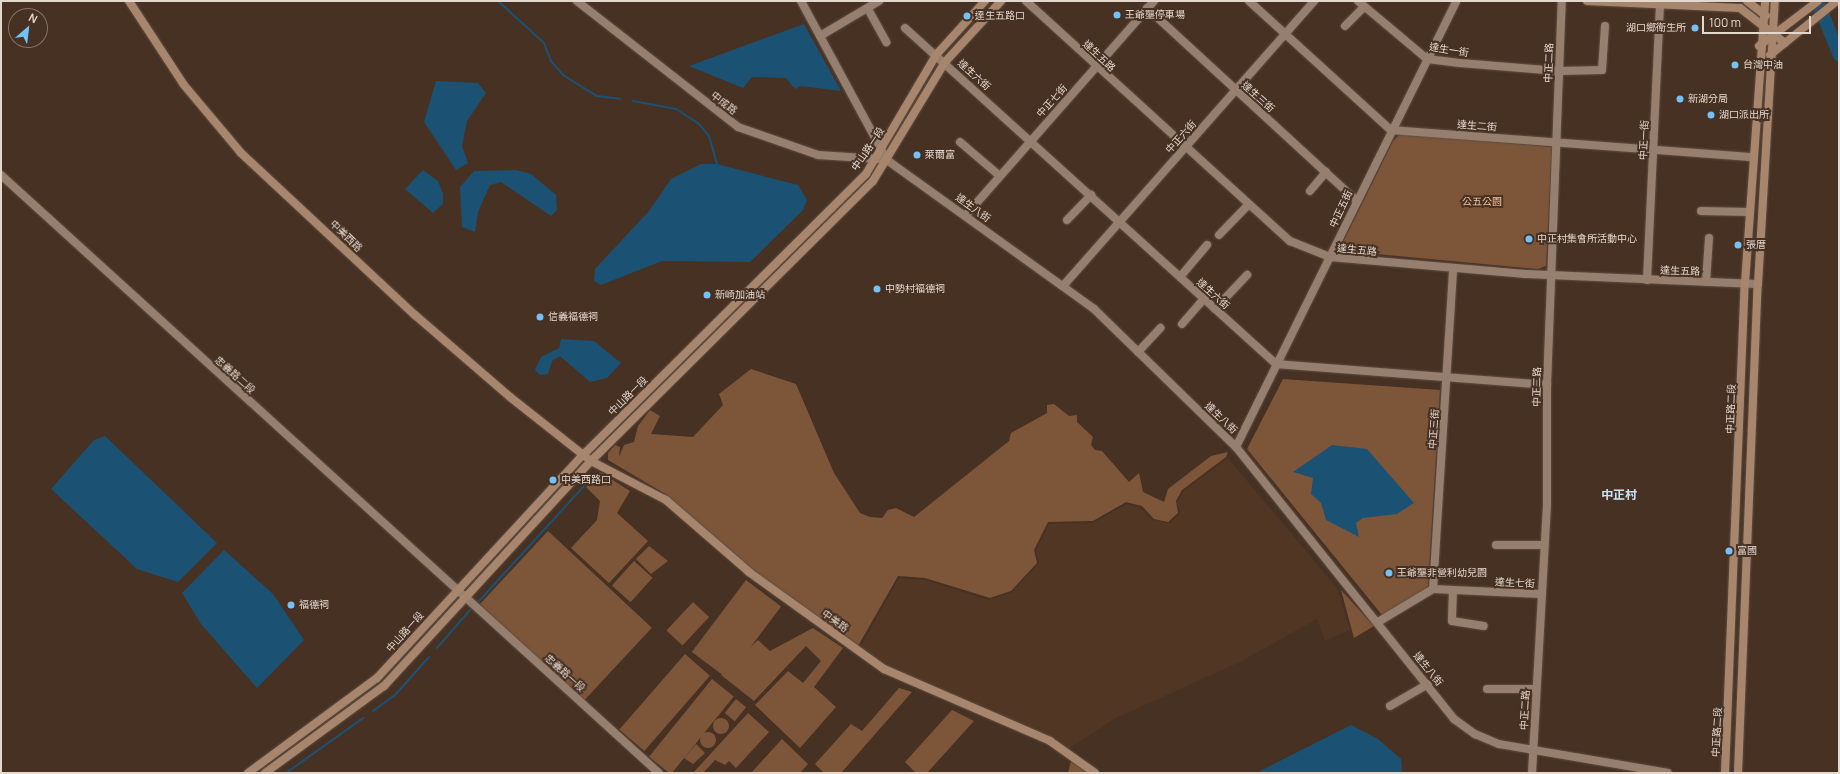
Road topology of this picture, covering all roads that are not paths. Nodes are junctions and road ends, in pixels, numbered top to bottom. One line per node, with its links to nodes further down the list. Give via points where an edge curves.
1 (129, 1): 89 (street, 中美西路, via 184,85 241,152 415,315)
2 (577, 1): 49 (street, 中成路, via 738,127 818,155)
3 (801, 1): 32 (street, 達生八街)
4 (880, 1): 22 (street)
5 (985, 1): 36 (street, 中山路一段)
6 (1001, 1): 39 (street, 中山路一段)
7 (1026, 1): 40 (street, 達生五路)
8 (1154, 1): 21 (street, 中正七街)
9 (1249, 1): 30 (street)
10 (1314, 1): 30 (street, 中正六街)
11 (1456, 1): 38 (street, 中正五街)
12 (1562, 1): 41 (street, 中正二路)
13 (1587, 1): 19 (street)
14 (1748, 1): 23 (street)
15 (1765, 1): 23 (street, 中正路二段)
16 (1775, 1): 24 (street)
17 (1818, 1): 29 (street)
18 (1837, 1): 34 (street)
19 (1660, 3): 25 (street, via 1740,8); 48 (street, 中正一街)
20 (1361, 4): 26 (street); 38 (street, 達生一街)
21 (1147, 8): 40 (street, 中正七街); 42 (street, 達生三街)
22 (868, 9): 32 (street); 33 (street)
23 (1763, 13): 24 (street); 25 (street, 中正路二段)
24 (1774, 21): 29 (street); 31 (street)
25 (1761, 24): 31 (street); 35 (street, 中正路二段)
26 (1345, 26)
27 (1605, 26): 41 (street, 達生一街, via 1602,70)
28 (905, 28): 36 (street, 達生六街)
29 (1783, 28): 31 (street)
30 (1286, 34): 42 (street, 中正六街); 43 (street)
31 (1774, 34): 34 (street); 35 (street); 37 (street)
32 (820, 36): 49 (street, 達生八街)
33 (886, 42)
34 (1785, 43): 37 (street)
35 (1759, 46): 50 (street, 中正路二段)
36 (936, 55): 39 (street, 達生六街); 49 (street, 中山路一段)
37 (1770, 55): 75 (street)
38 (1427, 59): 41 (street, 達生一街); 43 (street, 中正五街)
39 (945, 62): 44 (street, 達生六街); 51 (street, 中山路一段)
40 (1096, 67): 44 (street, 中正七街); 47 (street, 達生五路)
41 (1558, 70): 46 (street, 中正二路)
42 (1236, 91): 47 (street, 中正六街); 52 (street, 達生三街)
43 (1391, 130): 46 (street, 達生二街); 57 (street, 中正五街)
44 (1031, 140): 54 (street, 中正七街); 56 (street, 達生六街)
45 (960, 142): 54 (street)
46 (1556, 142): 48 (street, 達生二街); 70 (street, 中正二路)
47 (1186, 147): 58 (street, 達生五路); 63 (street, 中正六街)
48 (1654, 149): 50 (street, 達生二街); 72 (street, 中正一街)
49 (878, 156): 51 (street, 達生八街); 79 (street, 中山路一段, via 862,178)
50 (1753, 157): 60 (street, 中正路二段)
51 (887, 160): 61 (street, 達生八街); 80 (street, 中山路一段, via 873,181)
52 (1326, 172): 55 (street); 57 (street, 達生三街)
53 (1, 175): 93 (street, 忠義路二段)
54 (1000, 176): 61 (street, 中正七街)
55 (1310, 191)
56 (1091, 195): 62 (street); 63 (street, 達生六街)
57 (1356, 200): 67 (street, 中正五街)
58 (1249, 204): 64 (street); 67 (street, 達生五路, via 1290,241)
59 (1701, 211): 60 (street)
60 (1749, 212): 74 (street, 中正路二段)
61 (966, 215): 76 (street, 達生八街)
62 (1067, 220)
63 (1119, 222): 71 (street, 達生六街); 76 (street, 中正六街)
64 (1219, 235)
65 (1709, 238): 73 (street)
66 (1207, 245): 71 (street)
67 (1330, 257): 68 (street, 達生五路); 84 (street, 中正五街)
68 (1453, 269): 70 (street, 達生五路); 86 (street, 中正三街)
69 (1247, 275): 78 (street)
70 (1551, 276): 72 (street, 達生五路); 87 (street, 中正二路)
71 (1180, 277): 77 (street, 達生六街)
72 (1647, 280): 73 (street, 達生五路)
73 (1706, 282): 74 (street, 達生五路)
74 (1745, 284): 75 (street, 達生五路); 111 (street, 中正路二段)
75 (1758, 284): 112 (street)
76 (1063, 286): 83 (street, 達生八街, via 1094,308)
77 (1204, 299): 78 (street, 達生六街); 81 (street)
78 (1215, 309): 84 (street, 達生六街)
79 (727, 312): 80 (street); 85 (street, 中山路一段)
80 (734, 320): 85 (street, 中山路一段)
81 (1182, 324)
82 (1160, 328): 83 (street)
83 (1138, 352): 88 (street, 達生八街)
84 (1276, 364): 86 (street); 88 (street, 中正五街)
85 (669, 375): 89 (street, 中山路一段); 90 (street, 中山路一段)
86 (1447, 379): 87 (street); 94 (street, 中正三街)
87 (1546, 385): 92 (street, 中正二路)
88 (1236, 448): 98 (street, 達生八街)
89 (584, 454): 90 (street, 中美路); 93 (street, 中山路一段)
90 (591, 461): 97 (street, 中山路一段); 108 (street, 中美路, via 666,500 748,572 884,669 1050,741)
91 (1496, 545): 92 (street)
92 (1544, 545): 96 (street, 中正二路)
93 (456, 589): 97 (street, 忠義路一段); 105 (street, 中山路一段, via 377,678)
94 (1433, 589): 95 (street, 達生七街); 98 (street)
95 (1453, 590): 96 (street, 達生七街); 99 (street, via 1452,621)
96 (1540, 594): 102 (street, 中正二路)
97 (465, 597): 106 (street, 中山路一段, via 384,686); 107 (street, 忠義路一段)
98 (1378, 622): 100 (street, 達生八街)
99 (1484, 626)
100 (1428, 684): 103 (street); 104 (street, 達生八街, via 1454,719 1475,734 1499,744)
101 (1487, 689): 102 (street)
102 (1536, 689): 104 (street, 中正二路)
103 (1390, 706)
104 (1534, 750): 109 (street, 中正二路); 110 (street, 達生八街)
105 (248, 773)
106 (265, 773)
107 (659, 773)
108 (1095, 773)
109 (1532, 773)
110 (1668, 773)
111 (1725, 773)
112 (1738, 773)

